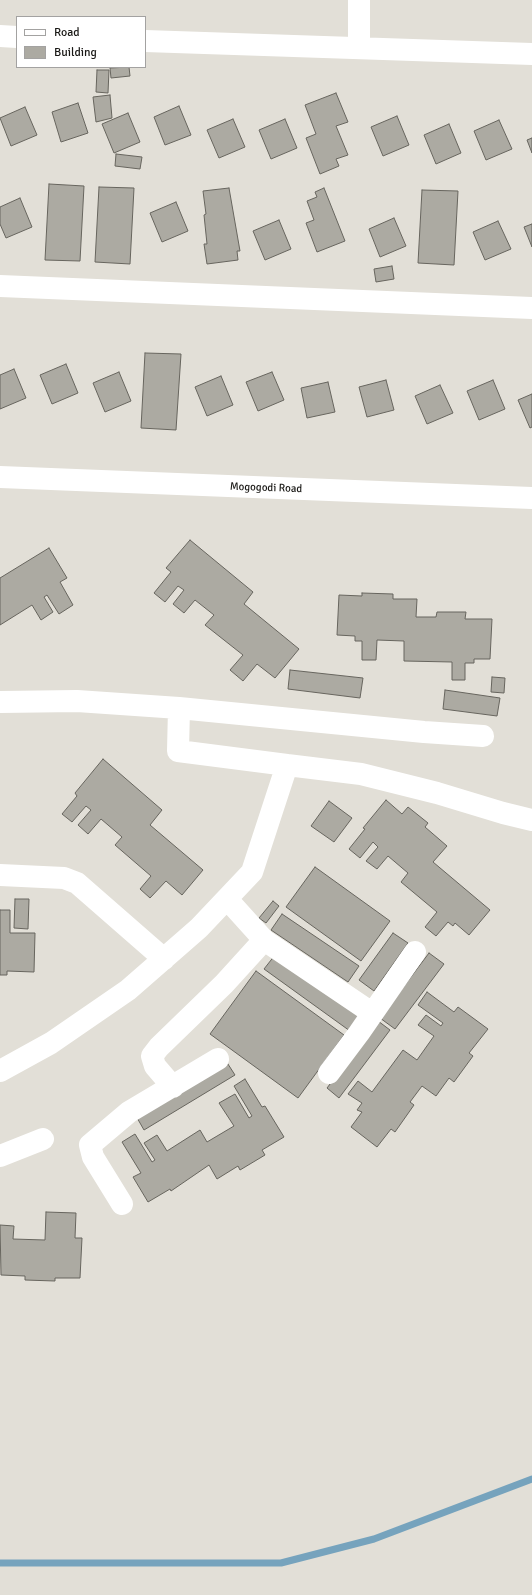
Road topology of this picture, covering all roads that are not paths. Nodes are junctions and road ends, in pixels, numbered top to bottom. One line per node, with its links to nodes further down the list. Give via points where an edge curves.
1 (359, 0): 5 (street)
2 (0, 36): 3 (street)
3 (16, 37)
4 (146, 41): 5 (street)
5 (359, 48): 6 (street)
6 (532, 54)
7 (0, 286): 8 (street)
8 (532, 308)
9 (0, 477): 10 (street, Mogogodi Road)
10 (532, 498)
11 (0, 702): 12 (street, via 77,701)
12 (179, 708): 13 (street); 14 (street, via 178,751)
13 (483, 736)
14 (287, 765): 15 (street, via 361,774); 17 (street, via 252,872)
15 (532, 820)
16 (0, 875): 20 (street, via 64,878 77,883)
17 (227, 899): 18 (street); 20 (street)
18 (264, 940): 21 (street); 25 (street, via 152,1056 155,1066)
19 (414, 952): 21 (street)
20 (164, 959): 23 (street, via 128,990 51,1044)
21 (372, 1013): 24 (street)
22 (218, 1059): 25 (street)
23 (0, 1071)
24 (329, 1073)
25 (173, 1088): 28 (street, via 129,1112 90,1145 92,1157)
26 (44, 1139): 27 (street)
27 (0, 1156)
28 (122, 1204)

